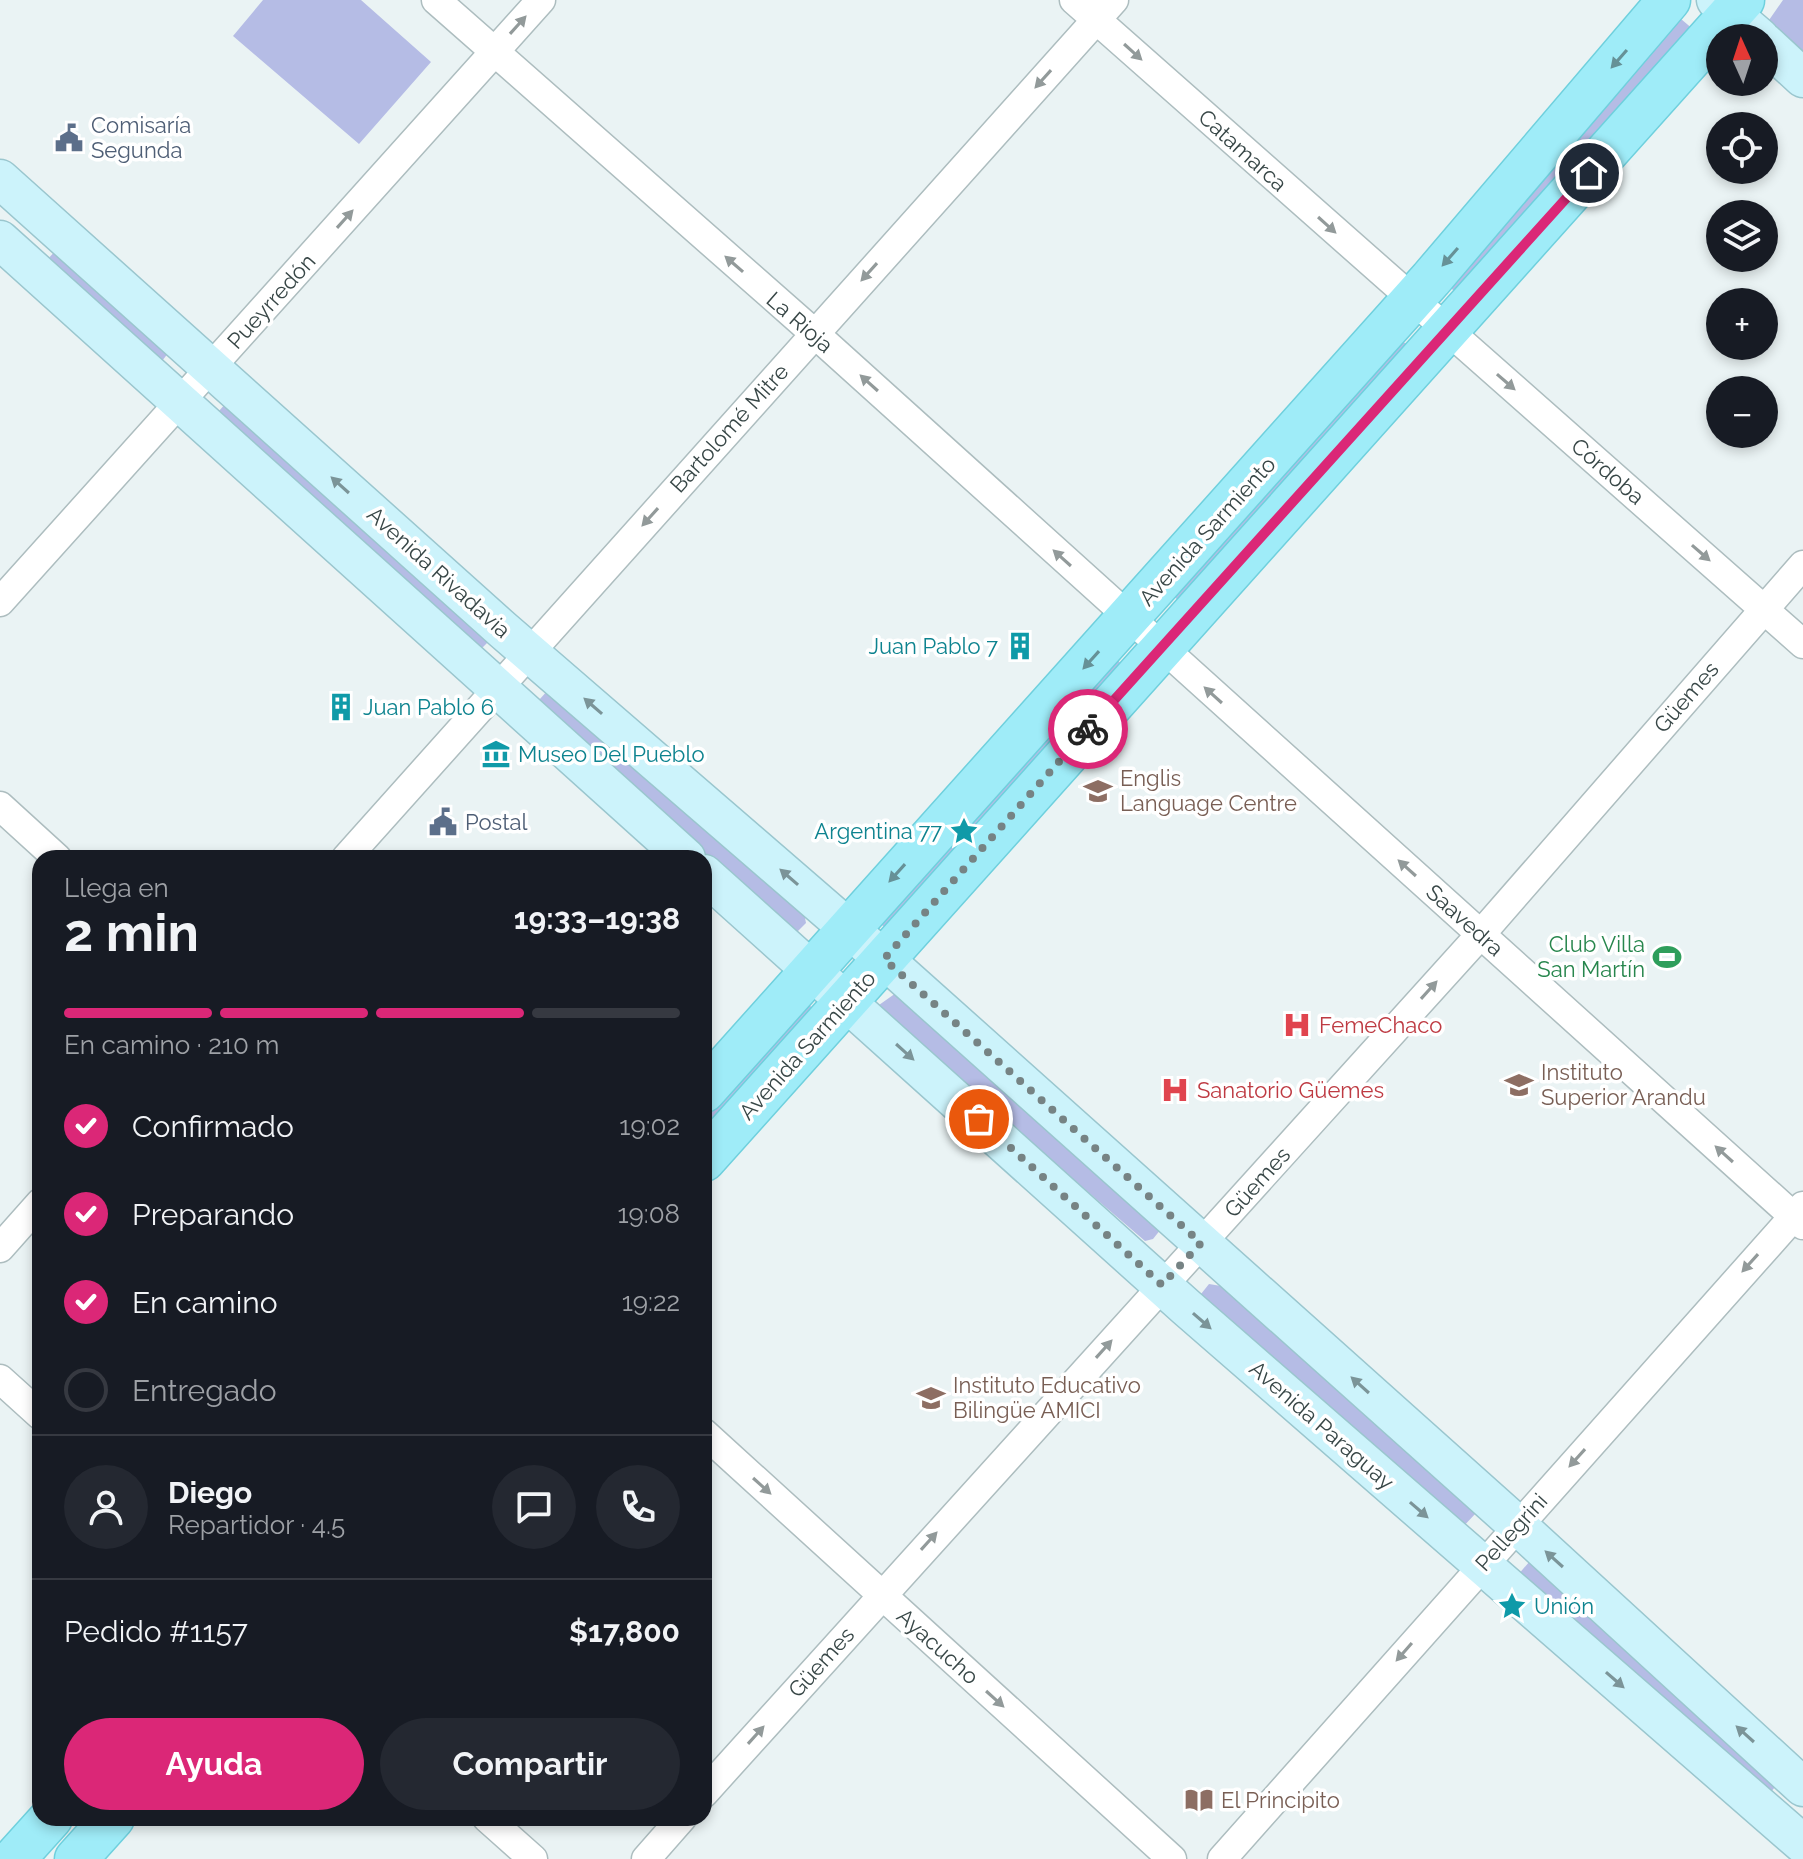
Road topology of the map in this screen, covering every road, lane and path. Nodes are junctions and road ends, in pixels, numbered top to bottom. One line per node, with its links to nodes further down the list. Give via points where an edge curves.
1 (436, 0): 7 (street, La Rioja)
2 (541, 0): 7 (street, Pueyrredón, one-way to 2)
3 (1074, 0): 5 (street, Catamarca)
4 (1669, 0): 12 (main road, Avenida Sarmiento, one-way to 12)
5 (1105, 10): 12 (street, Catamarca, one-way to 12); 14 (street, Bartolomé Mitre, one-way to 14)
6 (1743, 19): 8 (main road); 13 (main road, Avenida Sarmiento)
7 (493, 53): 14 (street, La Rioja, one-way to 7); 15 (street, Pueyrredón, one-way to 7)
8 (1803, 78)
9 (0, 179): 10 (main road, Avenida Rivadavia)
10 (42, 217): 11 (main road); 15 (main road, Avenida Rivadavia)
11 (6, 245): 16 (main road)
12 (1412, 299): 13 (street, Córdoba); 20 (main road, Avenida Sarmiento)
13 (1448, 330): 19 (street, Córdoba, one-way to 19); 22 (main road, Avenida Sarmiento)
14 (814, 333): 20 (street, La Rioja, one-way to 14); 23 (street, Bartolomé Mitre, one-way to 23)
15 (210, 369): 16 (street, Pueyrredón); 23 (main road, Avenida Rivadavia, one-way to 15)
16 (180, 402): 18 (street, Pueyrredón); 24 (main road)
17 (1803, 565): 19 (street, Güemes)
18 (0, 602)
19 (1764, 607): 21 (street, Córdoba); 31 (street, Güemes)
20 (1129, 619): 22 (street, La Rioja); 30 (main road, Avenida Sarmiento, one-way to 30)
21 (1803, 644)
22 (1161, 648): 31 (street, Saavedra, one-way to 22); 32 (main road, Avenida Sarmiento)
23 (529, 652): 24 (street, Bartolomé Mitre); 30 (main road, Avenida Rivadavia, one-way to 23)
24 (497, 688): 27 (street, Bartolomé Mitre); 28 (main road)
25 (0, 806): 26 (street)
26 (48, 850)
27 (353, 850)
28 (677, 850)
29 (712, 881): 33 (main road)
30 (848, 928): 32 (main road, Avenida Rivadavia); 33 (main road, Avenida Sarmiento)
31 (1481, 934): 38 (street, Saavedra, one-way to 31); 39 (street, Güemes, one-way to 31)
32 (884, 959): 34 (main road, Avenida Sarmiento); 39 (main road)
33 (811, 970): 34 (main road); 35 (main road, Avenida Sarmiento)
34 (847, 1000): 36 (main road, Avenida Sarmiento); 41 (main road, Avenida Paraguay, one-way to 41)
35 (712, 1082)
36 (712, 1151)
37 (32, 1212): 40 (street)
38 (1800, 1216): 45 (street, Pellegrini, one-way to 45)
39 (1201, 1243): 41 (street, Güemes); 45 (main road, one-way to 39)
40 (0, 1248)
41 (1162, 1285): 46 (main road, Avenida Paraguay, one-way to 46); 47 (street, Güemes, one-way to 41)
42 (0, 1379): 43 (street)
43 (32, 1408)
44 (712, 1440): 47 (street, Ayacucho, one-way to 47)
45 (1517, 1525): 46 (street, Pellegrini); 49 (main road, one-way to 45)
46 (1482, 1564): 54 (main road, Avenida Paraguay, one-way to 54); 60 (street, Pellegrini, one-way to 60)
47 (881, 1594): 48 (street, Güemes, one-way to 47); 59 (street, Ayacucho, one-way to 59)
48 (712, 1784)
49 (1803, 1787)
50 (44, 1826): 55 (main road)
51 (106, 1826): 56 (main road)
52 (496, 1826): 57 (street)
53 (675, 1826): 58 (street)
54 (1803, 1843): 61 (street)
55 (14, 1859)
56 (76, 1859)
57 (533, 1859)
58 (646, 1859)
59 (1172, 1859)
60 (1222, 1859)
61 (1788, 1859)

